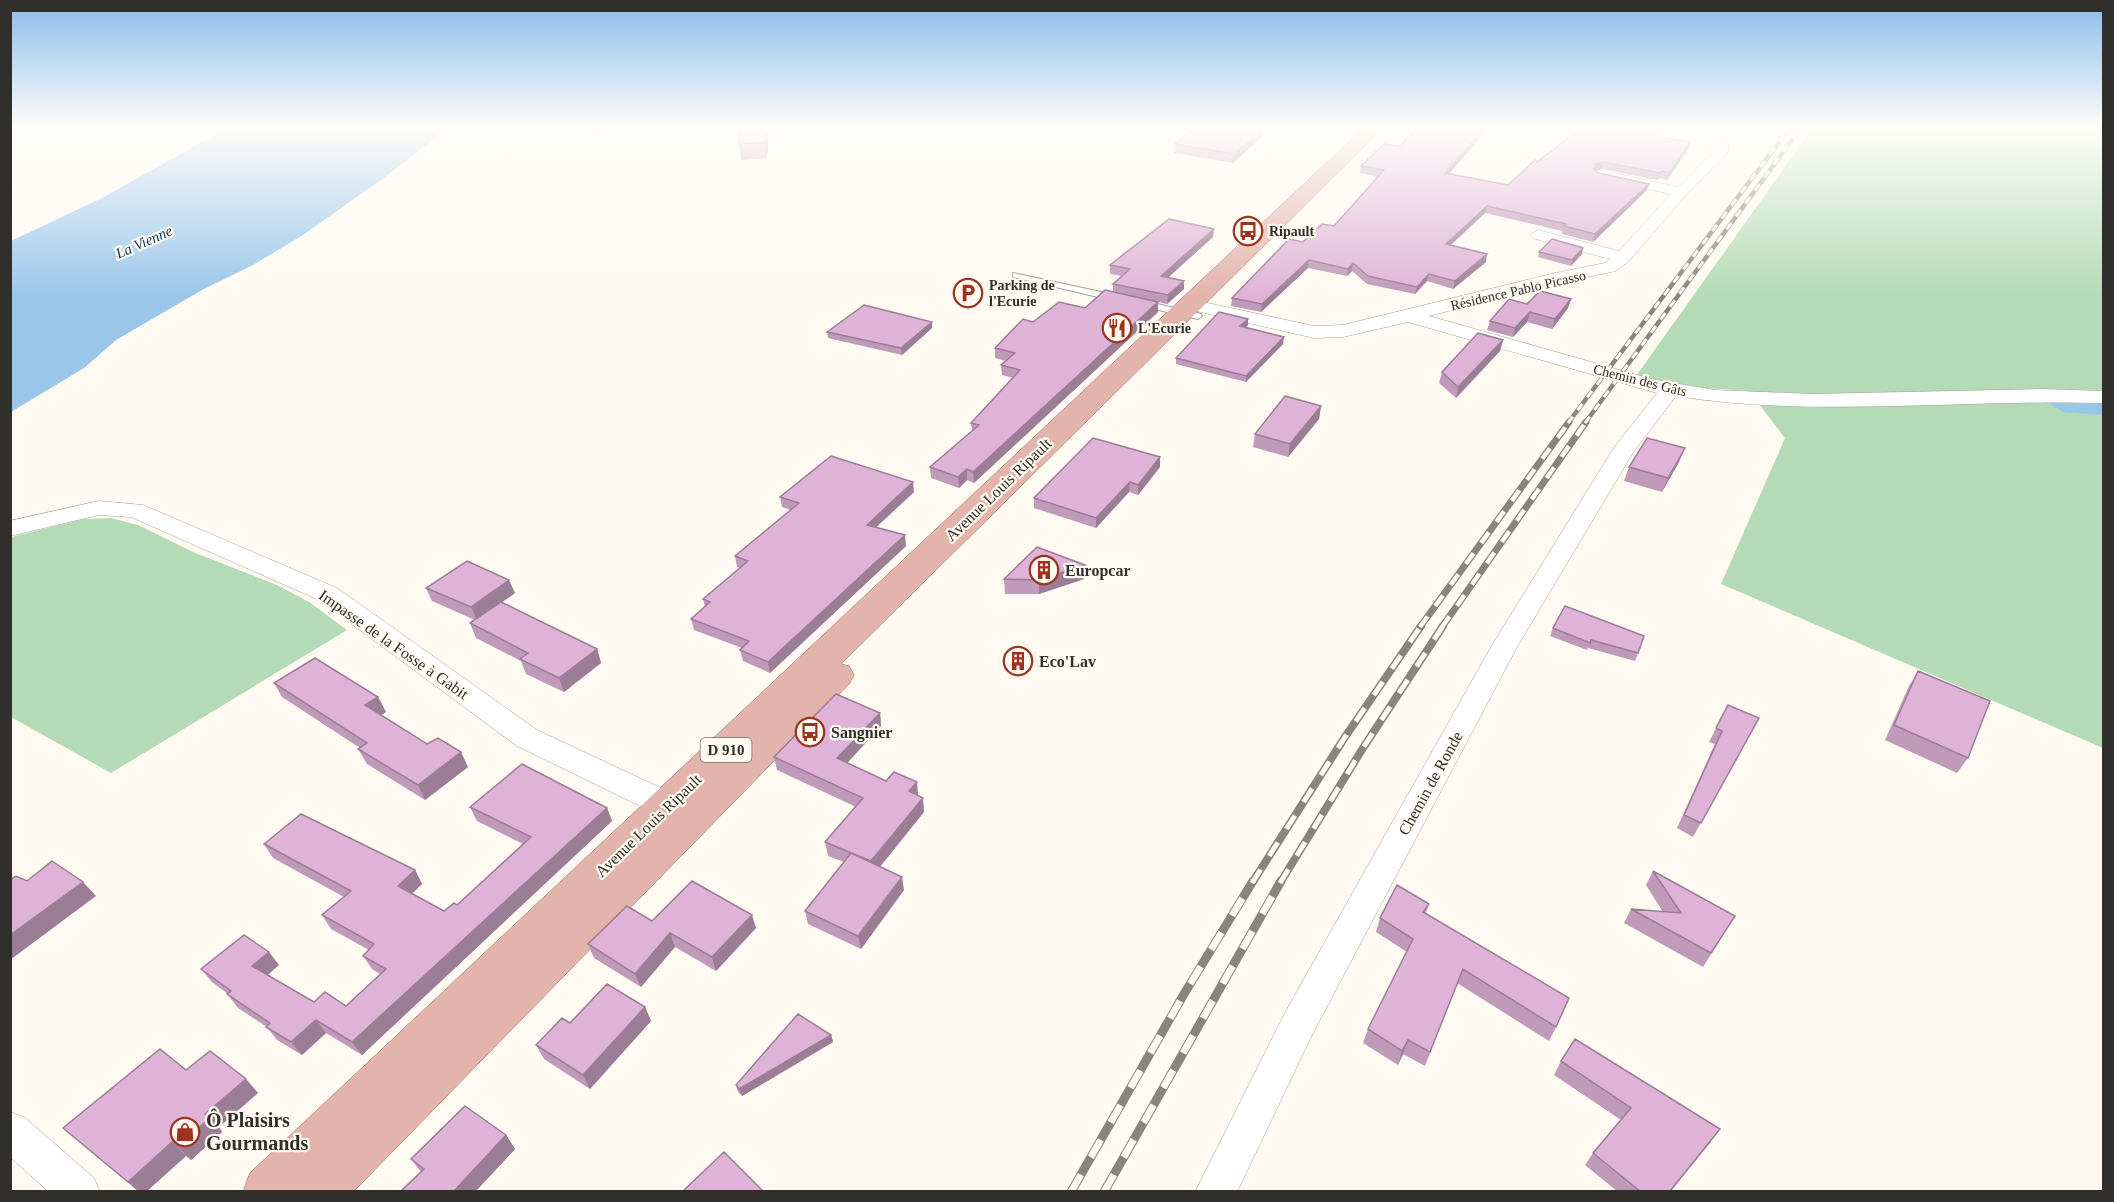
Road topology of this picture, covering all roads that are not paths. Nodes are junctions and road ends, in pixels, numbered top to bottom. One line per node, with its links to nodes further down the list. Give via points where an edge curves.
1 (1317, 185): 11 (main road, D 910)
2 (1327, 185): 11 (main road, D 910)
3 (1648, 185): 5 (street)
4 (1688, 185): 5 (street, Résidence Pablo Picasso)
5 (1681, 192): 7 (street, Résidence Pablo Picasso)
6 (1538, 235): 7 (street, Résidence Pablo Picasso)
7 (1623, 257): 12 (street, Résidence Pablo Picasso, via 1602,270 1551,279)
8 (1016, 275): 9 (lane)
9 (1126, 300)
10 (1137, 303): 11 (lane)
11 (1193, 311): 12 (street, Chemin des Gâts, via 1321,333 1343,332); 16 (main road, Avenue Louis Ripault / D 910)
12 (1409, 316): 13 (street, Chemin des Gâts)
13 (1670, 390): 14 (street, Chemin des Gâts, via 1812,400 2041,394); 21 (street, Chemin de Ronde, via 1624,449 1504,647 1299,1023)
14 (2103, 397)
15 (10, 529): 16 (street, Impasse de la Fosse à Gabit, via 99,508 135,510 328,594 527,738)
16 (681, 811): 19 (main road, Avenue Louis Ripault / D 910); 20 (main road, Avenue Louis Ripault / D 910)
17 (10, 1131): 18 (street)
18 (80, 1191)
19 (269, 1191)
20 (316, 1191)
21 (1215, 1191)

